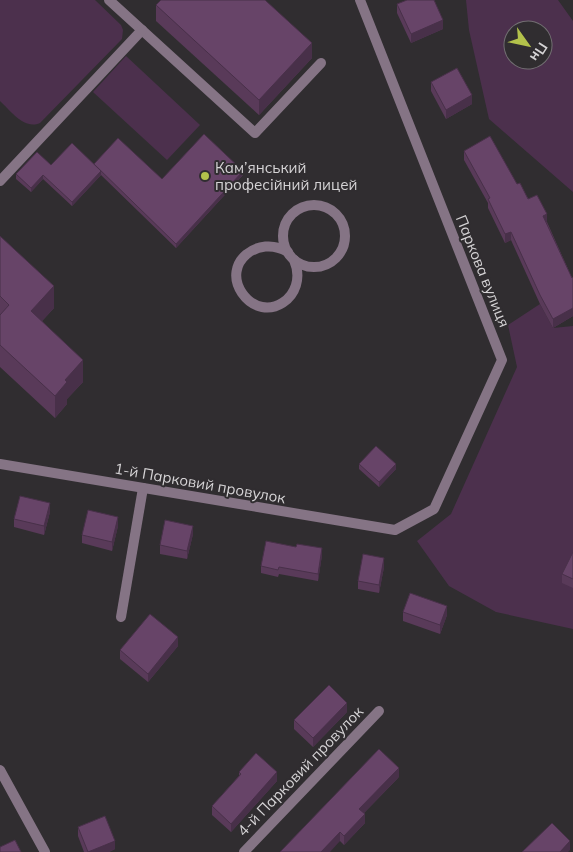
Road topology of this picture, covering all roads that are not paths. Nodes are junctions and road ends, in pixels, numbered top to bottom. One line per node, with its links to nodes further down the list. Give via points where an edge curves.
1 (108, 0): 3 (street)
2 (360, 0): 9 (street, Паркова вулиця, via 502,360 434,509)
3 (142, 30): 4 (street, via 255,133); 5 (street)
4 (321, 63)
5 (0, 181)
6 (291, 256): 6 (street, via 312,267 331,262 343,247 341,219 334,212 317,205 298,210 286,224 283,234); 6 (street, via 280,247 261,246 244,256 239,264 238,284 248,300 266,307 292,296 299,278)
7 (0, 464): 8 (street, 1-й Парковий провулок)
8 (143, 488): 9 (street, 1-й Парковий провулок); 10 (street)
9 (395, 530)
10 (121, 617)
11 (379, 711): 14 (street, 4-й Парковий провулок)
12 (0, 770): 13 (street)
13 (45, 852)
14 (244, 852)

